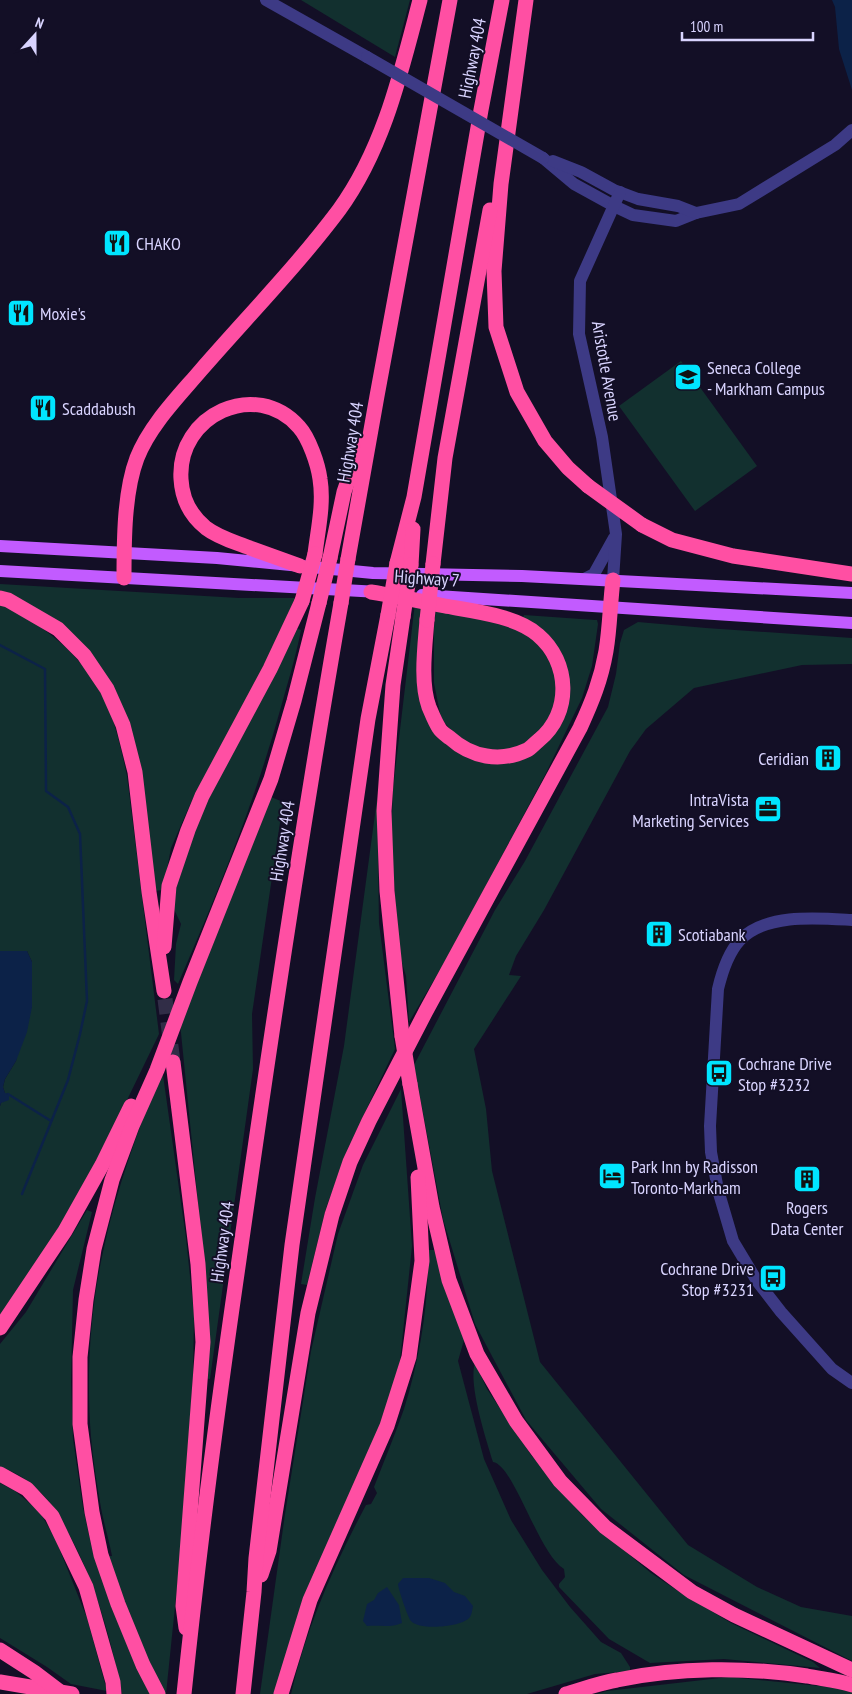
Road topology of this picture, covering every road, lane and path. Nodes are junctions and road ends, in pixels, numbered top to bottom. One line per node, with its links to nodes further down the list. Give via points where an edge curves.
1 (266, 0): 8 (street, bridge)
2 (420, 0): 15 (highway, via 398,85 379,136 344,202 298,260 172,404 147,438 137,459 129,490)
3 (450, 0): 12 (highway, Highway 404)
4 (502, 0): 26 (highway, Highway 404, bridge)
5 (526, 0): 6 (highway)
6 (513, 85): 18 (highway, bridge, via 494,271 496,327 518,392 546,441 588,486 642,525 672,540 733,556); 22 (highway, bridge, via 445,458 433,564 427,620 425,688 428,706 439,728 458,746 472,753 488,757 527,750 553,725 564,696 563,674 553,651 538,634 512,620 472,610)
7 (852, 130): 11 (street, via 835,145 739,204)
8 (543, 158): 9 (street, via 582,172); 10 (street, via 574,184)
9 (620, 192): 10 (street, Aristotle Avenue); 11 (street, via 638,199 678,206)
10 (614, 206): 11 (street, via 633,215 676,221); 13 (street, Aristotle Avenue, via 580,281 579,334 602,437)
11 (696, 214)
12 (377, 396): 29 (highway, bridge, via 344,492 319,603 271,779); 37 (highway, Highway 404, bridge, via 289,912 260,1103 219,1393)
13 (616, 534): 20 (street, via 594,574); 21 (street, Aristotle Avenue)
14 (0, 546): 15 (main road, Highway 7)
15 (125, 552): 16 (main road, Highway 7); 19 (highway)
16 (300, 566): 20 (main road, Highway 7, via 373,573); 24 (highway, bridge, via 219,537 204,527 189,510 182,492 180,471 185,448 204,422 218,411 241,404 261,406 280,412 300,427 311,447 320,478 322,508 315,554 302,601 270,669 202,796 169,886 164,932 164,995 135,772 123,725 84,654 58,628)
17 (0, 571): 19 (main road, Highway 7)
18 (852, 574)
19 (124, 578): 22 (main road, Highway 7)
20 (584, 579): 21 (main road, Highway 7)
21 (613, 580): 23 (main road, Highway 7); 25 (highway)
22 (371, 592): 25 (main road, Highway 7)
23 (852, 593)
24 (0, 598)
25 (610, 607): 27 (main road, Highway 7); 35 (highway, via 602,670 584,719 422,1019 350,1162 332,1215 308,1313 269,1551)
26 (396, 616): 31 (highway, bridge, via 384,811 386,891); 35 (highway, via 368,720 292,1245)
27 (852, 623)
28 (852, 920): 33 (street, via 787,919 755,930 741,939 732,951 718,989 710,1126 718,1190 733,1241 744,1262 813,1350 836,1373)
29 (190, 982): 32 (highway, via 102,1165 65,1231); 44 (highway, via 112,1180 94,1249 80,1357 80,1424 101,1555 143,1665)
30 (172, 1062): 37 (highway, via 198,1264 202,1342 183,1606)
31 (410, 1084): 38 (highway, via 449,1280 477,1354 516,1421 560,1481 605,1527 692,1592); 47 (highway, via 422,1262 408,1357 387,1426 310,1600)
32 (0, 1328)
33 (852, 1383)
34 (0, 1474): 43 (highway, via 27,1488 52,1516 86,1587)
35 (254, 1592): 46 (highway)
36 (0, 1650): 41 (highway, bridge)
37 (189, 1650): 45 (highway, Highway 404)
38 (852, 1670)
39 (0, 1682): 42 (highway)
40 (852, 1685): 48 (highway, via 780,1672 723,1670 646,1675)
41 (63, 1694)
42 (72, 1694)
43 (114, 1694)
44 (158, 1694)
45 (184, 1694)
46 (243, 1694)
47 (281, 1694)
48 (566, 1694)

